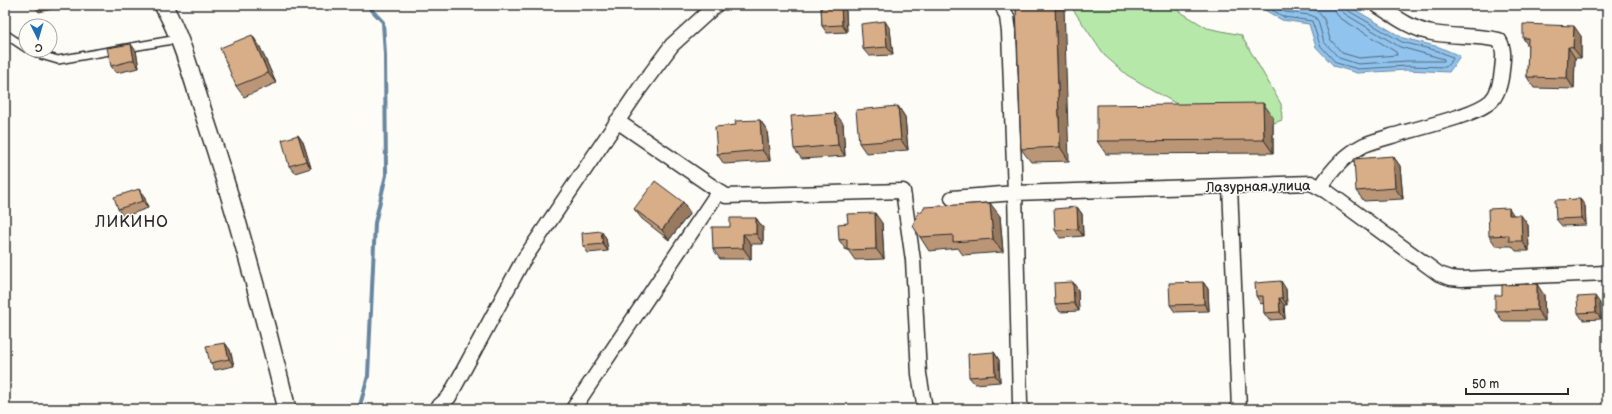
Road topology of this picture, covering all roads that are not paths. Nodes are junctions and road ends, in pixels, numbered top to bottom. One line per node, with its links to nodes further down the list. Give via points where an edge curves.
1 (163, 5): 6 (street)
2 (716, 5): 9 (street, via 672,45)
3 (1002, 5): 13 (street, via 1009,32)
4 (1377, 5): 11 (street, via 1418,29 1431,33 1499,40 1503,45 1500,84 1490,101 1472,112 1386,138 1352,152 1330,172)
5 (5, 34): 7 (lane)
6 (179, 39): 8 (lane, via 58,60); 16 (street, via 233,203)
7 (18, 43)
8 (51, 58)
9 (617, 121): 12 (street); 17 (street, via 522,262 449,396)
10 (1230, 186): 11 (street, Лазурная улица, via 1311,183); 13 (street, Лазурная улица); 21 (street)
11 (1321, 187): 15 (street, Лазурная улица, via 1439,274 1451,278)
12 (719, 191): 18 (street); 19 (street, via 726,196 903,191 913,260 919,374)
13 (1015, 193): 14 (street, Лазурная улица); 20 (street)
14 (952, 198)
15 (1607, 273)
16 (287, 409)
17 (436, 409)
18 (573, 409)
19 (925, 409)
20 (1022, 409)
21 (1239, 409)

